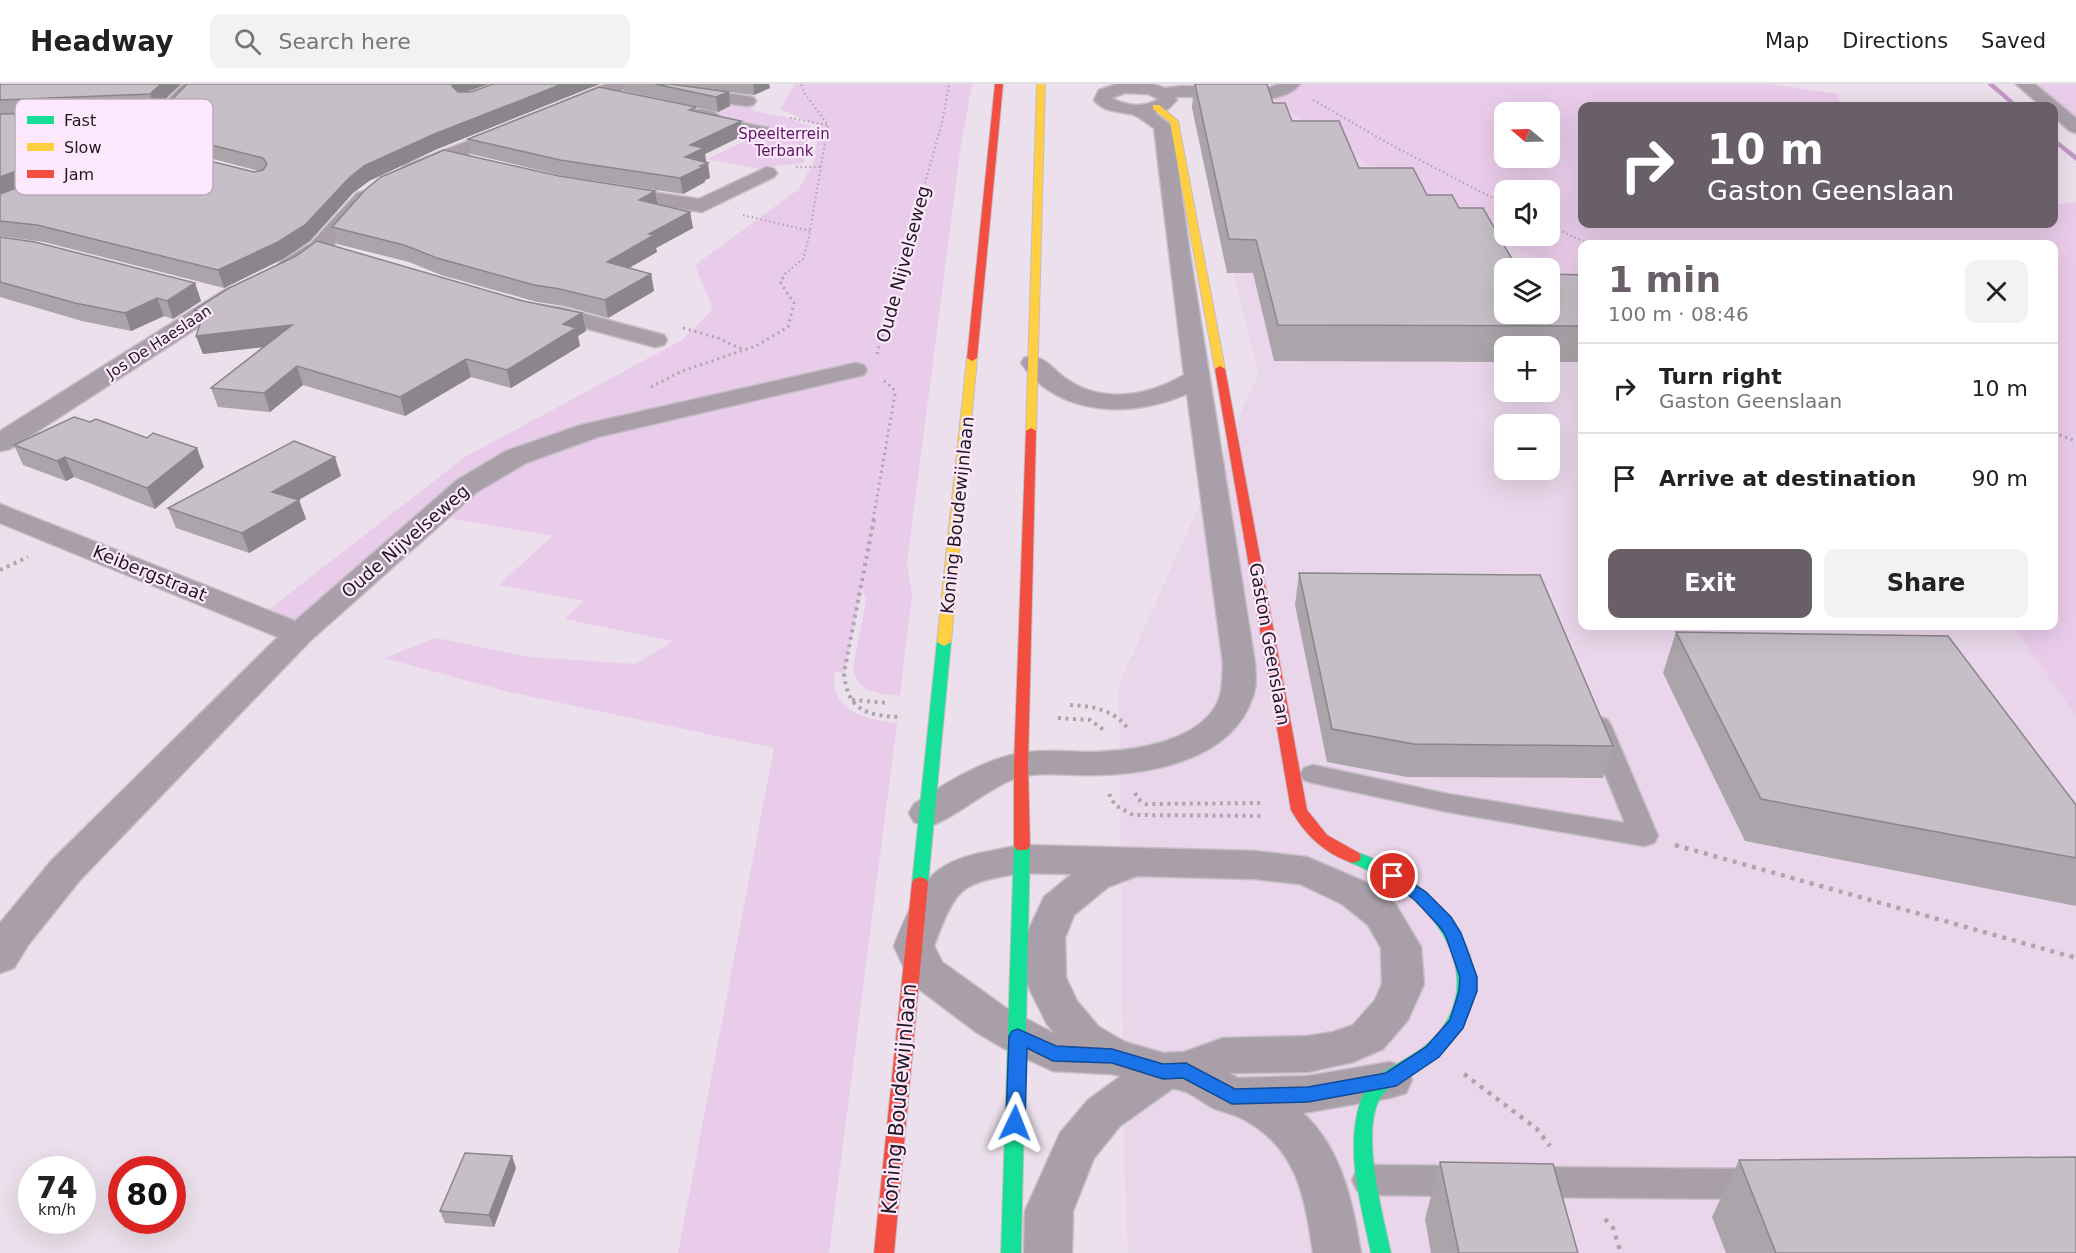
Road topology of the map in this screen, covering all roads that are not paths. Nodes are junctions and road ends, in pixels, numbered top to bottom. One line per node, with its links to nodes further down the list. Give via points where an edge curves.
1 (999, 84): 38 (main road, Koning Boudewijnlaan)
2 (1041, 84): 29 (main road)
3 (2025, 84): 12 (street)
4 (192, 85): 5 (street); 10 (street)
5 (212, 85)
6 (630, 88): 15 (street, via 599,93)
7 (1284, 88): 9 (street, via 1267,94 1182,91)
8 (672, 91): 11 (street)
9 (1140, 97): 31 (street, Gaston Geenslaan, via 1163,126); 46 (main road, Gaston Geenslaan, via 1174,121 1299,810 1306,824 1323,841 1406,884 1434,908 1453,933 1468,977 1468,991 1457,1023 1432,1052)
10 (179, 99)
11 (747, 101)
12 (2046, 102)
13 (677, 109): 18 (street)
14 (2058, 112): 17 (street)
15 (548, 115)
16 (527, 124): 19 (street, Jos De Haeslaan)
17 (2076, 127)
18 (762, 132)
19 (443, 156): 20 (street); 23 (street, Jos De Haeslaan, via 388,181 362,199)
20 (477, 164)
21 (767, 173): 22 (street, via 711,208)
22 (598, 190)
23 (319, 248): 24 (street); 26 (street, Jos De Haeslaan)
24 (343, 254)
25 (204, 293): 26 (street)
26 (226, 298): 32 (street, Jos De Haeslaan)
27 (524, 308): 28 (street)
28 (646, 337)
29 (1033, 363): 31 (street, via 1060,387 1109,402 1134,403 1158,398); 36 (main road)
30 (855, 370): 34 (street, Oude Nijvelseweg, via 590,431 516,457 467,486)
31 (1198, 378): 36 (street, Gaston Geenslaan, via 1239,663 1235,701 1207,734 1159,756 1107,763)
32 (0, 443)
33 (0, 513): 34 (street, Keibergstraat)
34 (299, 634): 42 (street, Oude Nijvelseweg, via 66,870)
35 (1587, 700): 37 (lane, via 1644,836)
36 (1021, 765): 38 (street, Gaston Geenslaan, via 980,779); 39 (main road)
37 (1313, 774)
38 (927, 813): 41 (main road, Koning Boudewijnlaan)
39 (1022, 859): 40 (street); 41 (street, Koning Boudewijnlaan, via 976,868 954,877 933,899); 43 (main road)
40 (1136, 863): 44 (street, via 1094,877 1058,907 1045,938 1045,978 1062,1012 1084,1039); 45 (street, via 1254,865 1307,871 1356,894 1382,915 1401,948 1403,984 1393,1008 1368,1036 1353,1045 1266,1056 1222,1056)
41 (914, 946): 43 (street, via 926,972); 50 (main road, Koning Boudewijnlaan)
42 (0, 957)
43 (1018, 1036): 44 (street, via 1053,1053); 51 (main road)
44 (1112, 1056): 45 (street)
45 (1174, 1071): 47 (street); 52 (street, via 1104,1113 1076,1147 1049,1211)
46 (1390, 1080): 47 (street, Gaston Geenslaan, via 1308,1094); 48 (main road, Gaston Geenslaan, via 1373,1093 1367,1110)
47 (1232, 1096): 53 (street, via 1261,1107 1293,1132 1308,1150 1321,1175)
48 (1369, 1180): 49 (lane); 54 (main road, Gaston Geenslaan)
49 (1791, 1184)
50 (885, 1253)
51 (1011, 1253)
52 (1048, 1253)
53 (1337, 1253)
54 (1381, 1253)

